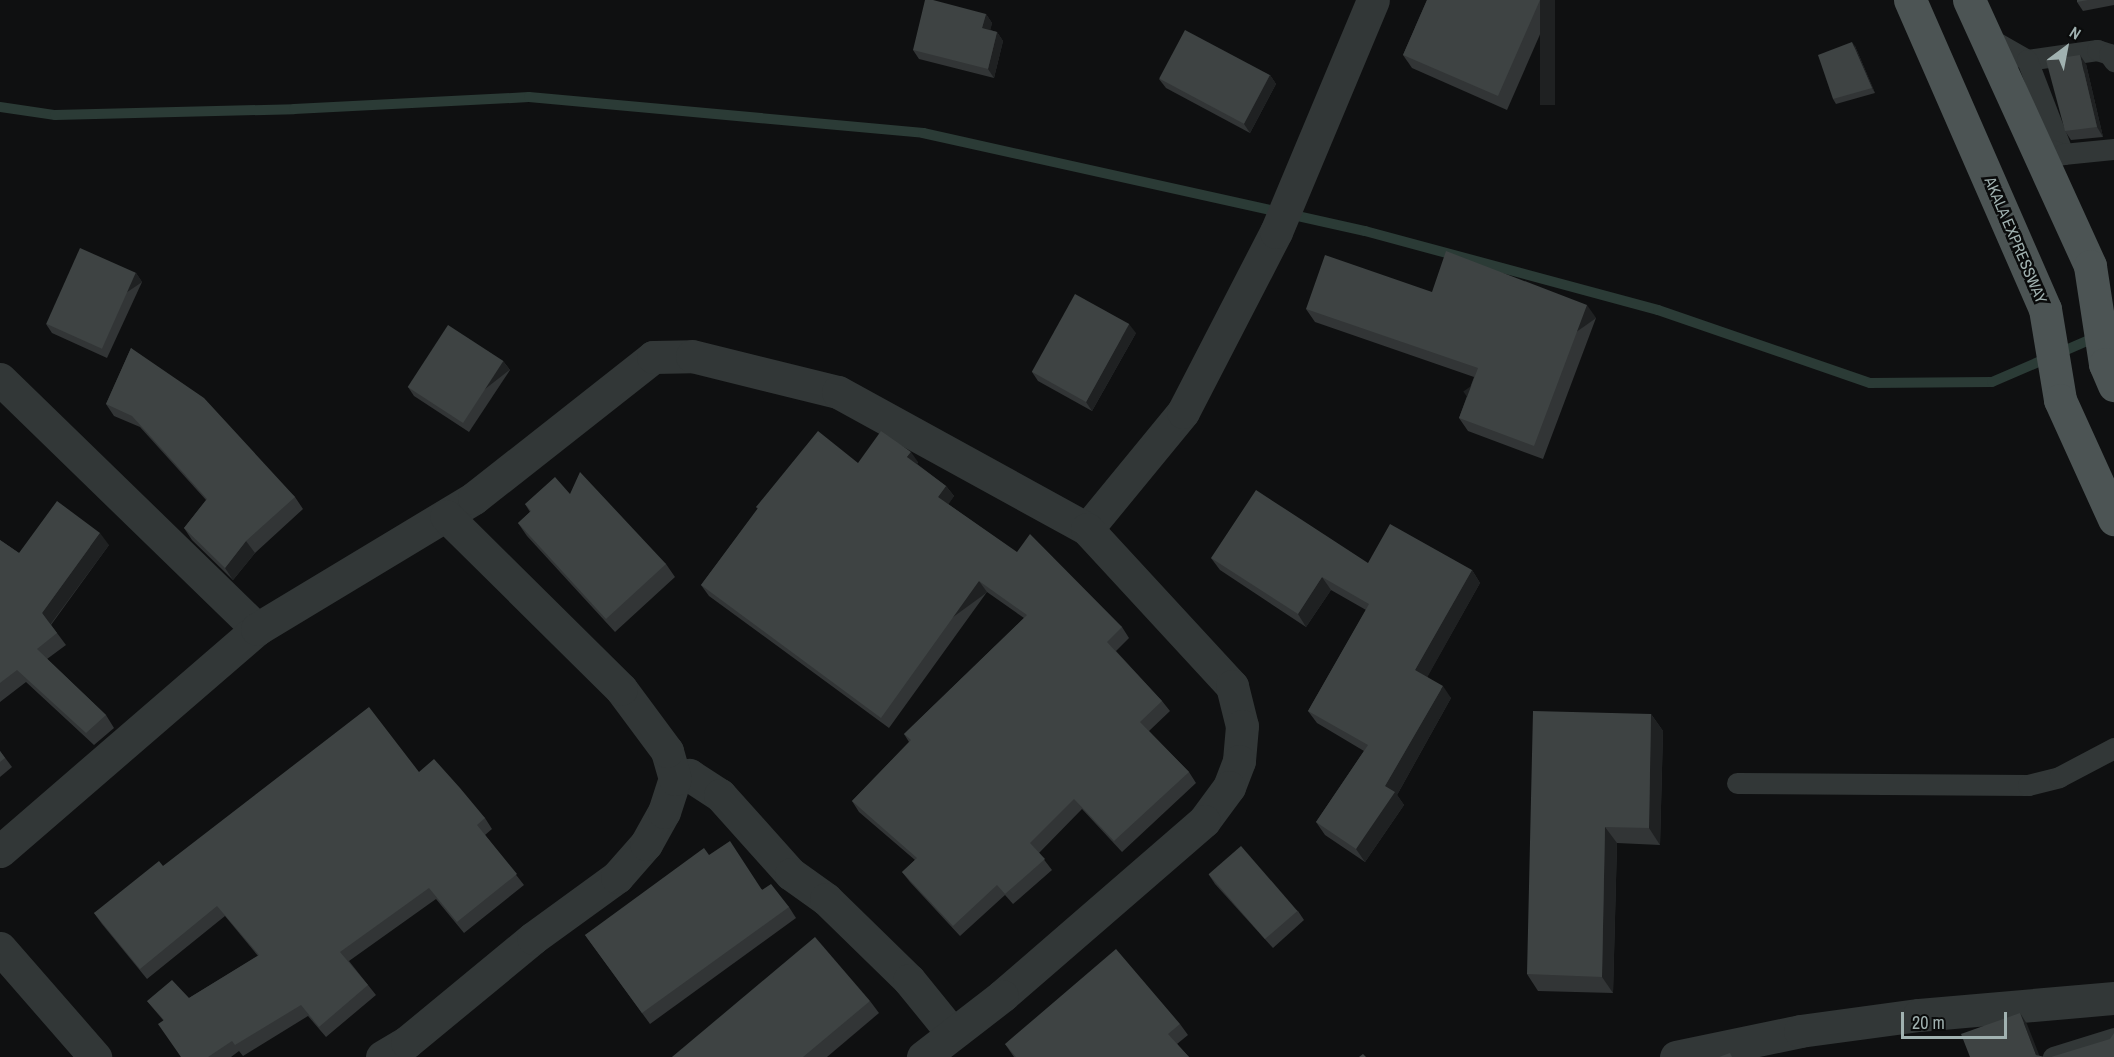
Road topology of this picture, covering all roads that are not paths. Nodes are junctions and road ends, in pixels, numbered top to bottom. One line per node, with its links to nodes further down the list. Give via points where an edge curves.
1 (1373, 0): 13 (street, via 1306,166 1183,412)
2 (1910, 0): 12 (main road, AKALA EXPRESSWAY, via 2045,309 2060,400)
3 (1969, 0): 4 (main road)
4 (1986, 37): 5 (lane); 7 (main road)
5 (2027, 60): 6 (lane, via 2097,50 2109,54); 7 (lane)
6 (2114, 61)
7 (2049, 149): 8 (lane); 9 (main road, via 2090,266)
8 (2114, 149)
9 (2109, 374)
10 (0, 379): 14 (street)
11 (446, 516): 13 (street, via 653,357 692,356 838,392); 14 (street); 16 (street, via 621,689 667,750)
12 (2114, 519)
13 (1087, 529): 21 (street, via 1232,686 1242,726 1239,761 1229,787 1204,821 1002,996)
14 (257, 629): 18 (street)
15 (2114, 748): 17 (lane, via 2059,777 2028,785)
16 (675, 779): 21 (street, via 689,775 720,795 791,874 826,899 909,980); 24 (street, via 664,812 646,844 616,877 533,938 407,1042)
17 (1737, 783)
18 (0, 851)
19 (0, 948): 23 (street)
20 (2114, 998): 26 (street, via 1897,1017 1800,1031)
21 (952, 1033): 25 (street)
22 (2114, 1038): 27 (lane)
23 (95, 1057)
24 (382, 1057)
25 (923, 1057)
26 (1676, 1057)
27 (2053, 1057)

